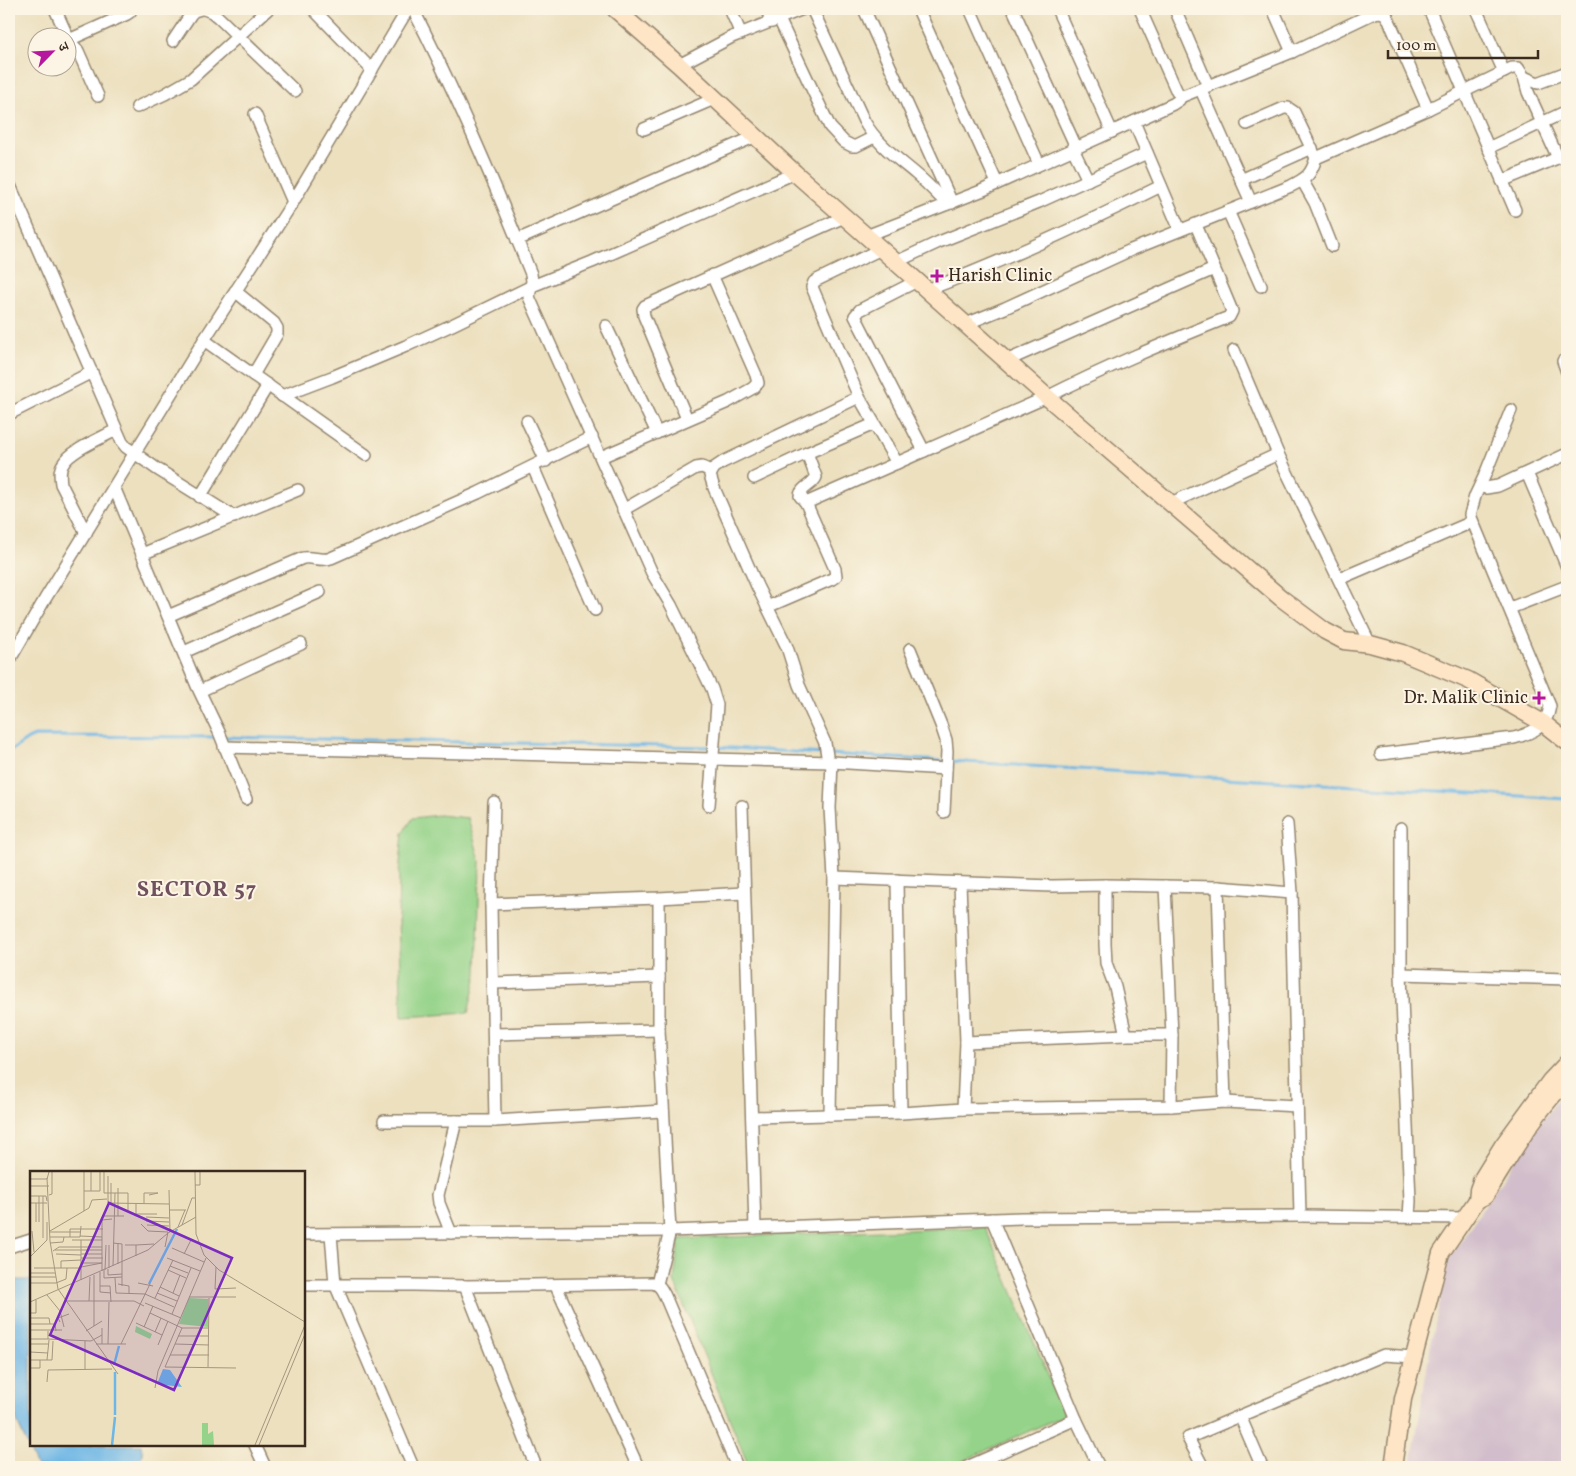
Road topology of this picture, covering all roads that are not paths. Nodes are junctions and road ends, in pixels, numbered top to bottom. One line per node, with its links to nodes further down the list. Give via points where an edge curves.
1 (55, 9): 25 (street)
2 (131, 9): 27 (street, via 127,14)
3 (202, 9): 28 (street, via 212,12); 29 (street, via 194,11)
4 (268, 9): 28 (street)
5 (313, 9): 33 (street)
6 (408, 9): 33 (street)
7 (413, 9): 77 (street, via 446,76)
8 (615, 9): 32 (street)
9 (730, 9): 26 (street)
10 (766, 9): 24 (street)
11 (803, 9): 24 (street)
12 (812, 9): 53 (street)
13 (864, 9): 70 (street)
14 (918, 9): 66 (street)
15 (970, 9): 59 (street)
16 (1013, 9): 54 (street)
17 (1057, 9): 51 (street)
18 (1140, 9): 41 (street)
19 (1175, 9): 37 (street)
20 (1273, 9): 31 (street)
21 (1429, 9): 39 (street)
22 (1476, 9): 34 (street)
23 (1385, 11): 31 (street); 44 (street)
24 (776, 21): 26 (street); 53 (street, via 830,127 852,146)
25 (64, 28)
26 (741, 34): 32 (street)
27 (78, 36)
28 (238, 36): 38 (street); 43 (street, via 191,79)
29 (173, 41)
30 (78, 51): 40 (street)
31 (1292, 52): 37 (street)
32 (679, 65): 42 (street)
33 (372, 70): 68 (street)
34 (1504, 72): 36 (street, via 1515,67); 39 (street)
35 (1567, 72): 36 (street, via 1538,83)
36 (1524, 77): 48 (street)
37 (1205, 88): 41 (street); 62 (street)
38 (295, 91)
39 (1464, 92): 44 (street); 55 (street)
40 (98, 96)
41 (1181, 96): 47 (street, via 1173,104)
42 (714, 99): 50 (street); 52 (street)
43 (137, 107)
44 (1428, 109): 56 (street)
45 (1567, 111): 48 (street)
46 (255, 114): 68 (street)
47 (1134, 122): 51 (street); 57 (street)
48 (1542, 122): 55 (street); 58 (street)
49 (1247, 124): 56 (street, via 1288,108 1294,112)
50 (644, 129)
51 (1112, 132): 54 (street)
52 (756, 136): 60 (street); 77 (street)
53 (874, 137): 70 (street)
54 (1075, 148): 59 (street); 61 (street)
55 (1488, 148): 64 (street)
56 (1314, 153): 62 (street); 63 (street, via 1312,172)
57 (1147, 154): 61 (street); 67 (street)
58 (1562, 156): 64 (street)
59 (1039, 164): 66 (street)
60 (795, 173): 73 (street); 84 (street)
61 (1088, 180): 80 (street)
62 (1241, 180): 69 (street)
63 (1302, 180): 69 (street); 78 (street, via 1315,202)
64 (1502, 181): 71 (street)
65 (9, 183): 92 (street)
66 (997, 183): 70 (street)
67 (1161, 186): 75 (street); 83 (street, via 983,268)
68 (293, 202): 86 (street)
69 (1251, 202): 72 (street)
70 (949, 204): 76 (street)
71 (1515, 210)
72 (1228, 211): 74 (street); 85 (street)
73 (844, 217): 76 (street); 82 (street)
74 (1196, 225): 75 (street); 81 (street)
75 (1180, 230): 87 (street)
76 (866, 236): 79 (street)
77 (517, 240): 84 (street, via 531,274)
78 (1332, 246)
79 (881, 249): 80 (street); 96 (street, via 814,282 812,287)
80 (896, 262): 83 (street)
81 (1214, 269): 91 (street); 97 (street, via 1232,311 1229,317 1142,352)
82 (712, 275): 100 (street, via 643,308); 100 (street, via 758,383 728,402)
83 (922, 285): 87 (street); 106 (street, via 860,310 855,316)
84 (532, 286): 95 (street, via 452,325); 105 (street, via 529,297)
85 (1261, 286)
86 (235, 291): 89 (street); 93 (street, via 277,328 277,334)
87 (966, 324): 91 (street)
88 (606, 326): 104 (street)
89 (204, 340): 93 (street); 107 (street)
90 (1234, 350): 109 (street)
91 (1006, 361): 97 (street)
92 (92, 372): 99 (street); 103 (street)
93 (253, 375): 94 (street)
94 (268, 385): 95 (street); 122 (street)
95 (282, 396): 110 (street)
96 (859, 397): 102 (street); 116 (street, via 723,462)
97 (1047, 398): 106 (street); 124 (street)
98 (1511, 410): 119 (street)
99 (9, 414)
100 (687, 419): 104 (street)
101 (527, 420): 113 (street)
102 (874, 424): 108 (street); 114 (street)
103 (116, 430): 107 (street, via 122,442); 128 (street, via 72,454 62,466 61,484)
104 (657, 433): 111 (street)
105 (592, 437): 111 (street); 113 (street)
106 (924, 451): 114 (street)
107 (135, 453): 120 (street); 122 (street)
108 (807, 453): 118 (street); 123 (street, via 816,477 800,492)
109 (1278, 454): 124 (street); 131 (street)
110 (366, 455)
111 (601, 457): 125 (street)
112 (1566, 458): 117 (street)
113 (546, 461): 115 (street)
114 (897, 463): 123 (street)
115 (533, 467): 136 (street); 137 (street, via 331,558 303,558)
116 (711, 471): 125 (street, via 700,467 692,470); 134 (street, via 714,488)
117 (1527, 473): 119 (street, via 1492,488); 130 (street)
118 (754, 478)
119 (1480, 486): 127 (street, via 1470,511)
120 (114, 487): 128 (street); 129 (street)
121 (298, 490): 126 (street)
122 (200, 497): 126 (street)
123 (806, 503): 134 (street, via 836,576)
124 (1171, 503): 139 (street, via 1281,598 1325,631 1344,641)
125 (623, 510): 148 (street, via 712,689 716,705)
126 (234, 517): 129 (street)
127 (1472, 522): 131 (street); 135 (street)
128 (86, 532): 142 (street)
129 (142, 554): 137 (street)
130 (1567, 566)
131 (1339, 579): 139 (street)
132 (1567, 586): 135 (street)
133 (320, 592): 141 (street)
134 (767, 607): 149 (street, via 787,648)
135 (1510, 608): 144 (street, via 1550,706)
136 (595, 610)
137 (168, 616): 141 (street)
138 (301, 644): 143 (street)
139 (1370, 644): 144 (street, via 1403,653 1468,680)
140 (910, 649): 150 (street, via 946,740)
141 (184, 652): 143 (street)
142 (9, 661)
143 (200, 691): 146 (street)
144 (1543, 723): 145 (street); 147 (street, via 1531,733 1514,738)
145 (1564, 735)
146 (222, 740): 148 (street); 151 (street)
147 (1381, 754)
148 (712, 756): 149 (street); 153 (street)
149 (829, 758): 150 (street); 158 (street)
150 (947, 767): 155 (street)
151 (246, 800)
152 (494, 802): 167 (street)
153 (709, 805)
154 (742, 806): 164 (street)
155 (944, 812)
156 (1287, 824): 165 (street)
157 (1401, 828): 168 (street)
158 (834, 878): 159 (street); 185 (street)
159 (897, 880): 160 (street); 184 (street)
160 (960, 883): 161 (street); 176 (street)
161 (1105, 885): 162 (street); 174 (street, via 1106,963)
162 (1166, 886): 163 (street); 175 (street)
163 (1218, 887): 165 (street); 179 (street)
164 (744, 893): 166 (street); 186 (street)
165 (1292, 893): 181 (street)
166 (659, 898): 167 (street); 169 (street)
167 (491, 904): 171 (street)
168 (1400, 974): 170 (street); 192 (street)
169 (659, 977): 171 (street); 172 (street)
170 (1567, 979)
171 (493, 983): 173 (street)
172 (659, 1030): 173 (street); 183 (street)
173 (494, 1034): 189 (street)
174 (1126, 1035): 175 (street); 176 (street)
175 (1172, 1035): 180 (street)
176 (966, 1042): 182 (street)
177 (1567, 1063): 190 (street, via 1503,1145 1482,1179)
178 (1567, 1081): 190 (street, via 1535,1119 1485,1196)
179 (1225, 1102): 180 (street); 181 (street)
180 (1171, 1106): 182 (street)
181 (1297, 1106): 191 (street)
182 (963, 1109): 184 (street)
183 (663, 1111): 189 (street); 196 (street)
184 (901, 1113): 185 (street)
185 (830, 1115): 186 (street)
186 (752, 1117): 195 (street)
187 (384, 1121): 188 (street)
188 (456, 1121): 189 (street); 197 (street, via 438,1195)
189 (495, 1121)
190 (1477, 1200): 193 (street)
191 (1300, 1216): 192 (street); 194 (street)
192 (1409, 1218): 193 (street)
193 (1465, 1218): 207 (street, via 1442,1253)
194 (992, 1219): 195 (street); 209 (street)
195 (755, 1228): 196 (street)
196 (670, 1231): 197 (street); 203 (street)
197 (451, 1232): 199 (street)
198 (305, 1234): 199 (street)
199 (331, 1234): 202 (street)
200 (30, 1240): 201 (street)
201 (9, 1247)
202 (335, 1284): 204 (street); 205 (street); 212 (street)
203 (656, 1284): 206 (street); 215 (street, via 662,1290)
204 (305, 1285)
205 (465, 1286): 206 (street); 213 (street)
206 (556, 1286): 214 (street)
207 (1414, 1357): 208 (street, via 1384,1355); 220 (street, via 1403,1399)
208 (1240, 1416): 218 (street, via 1188,1438); 219 (street)
209 (1076, 1419): 216 (street); 217 (street)
210 (255, 1446): 211 (street)
211 (265, 1467)
212 (413, 1467)
213 (536, 1467)
214 (638, 1467)
215 (737, 1467)
216 (968, 1467)
217 (1099, 1467)
218 (1203, 1467)
219 (1262, 1467)
220 (1393, 1467)

